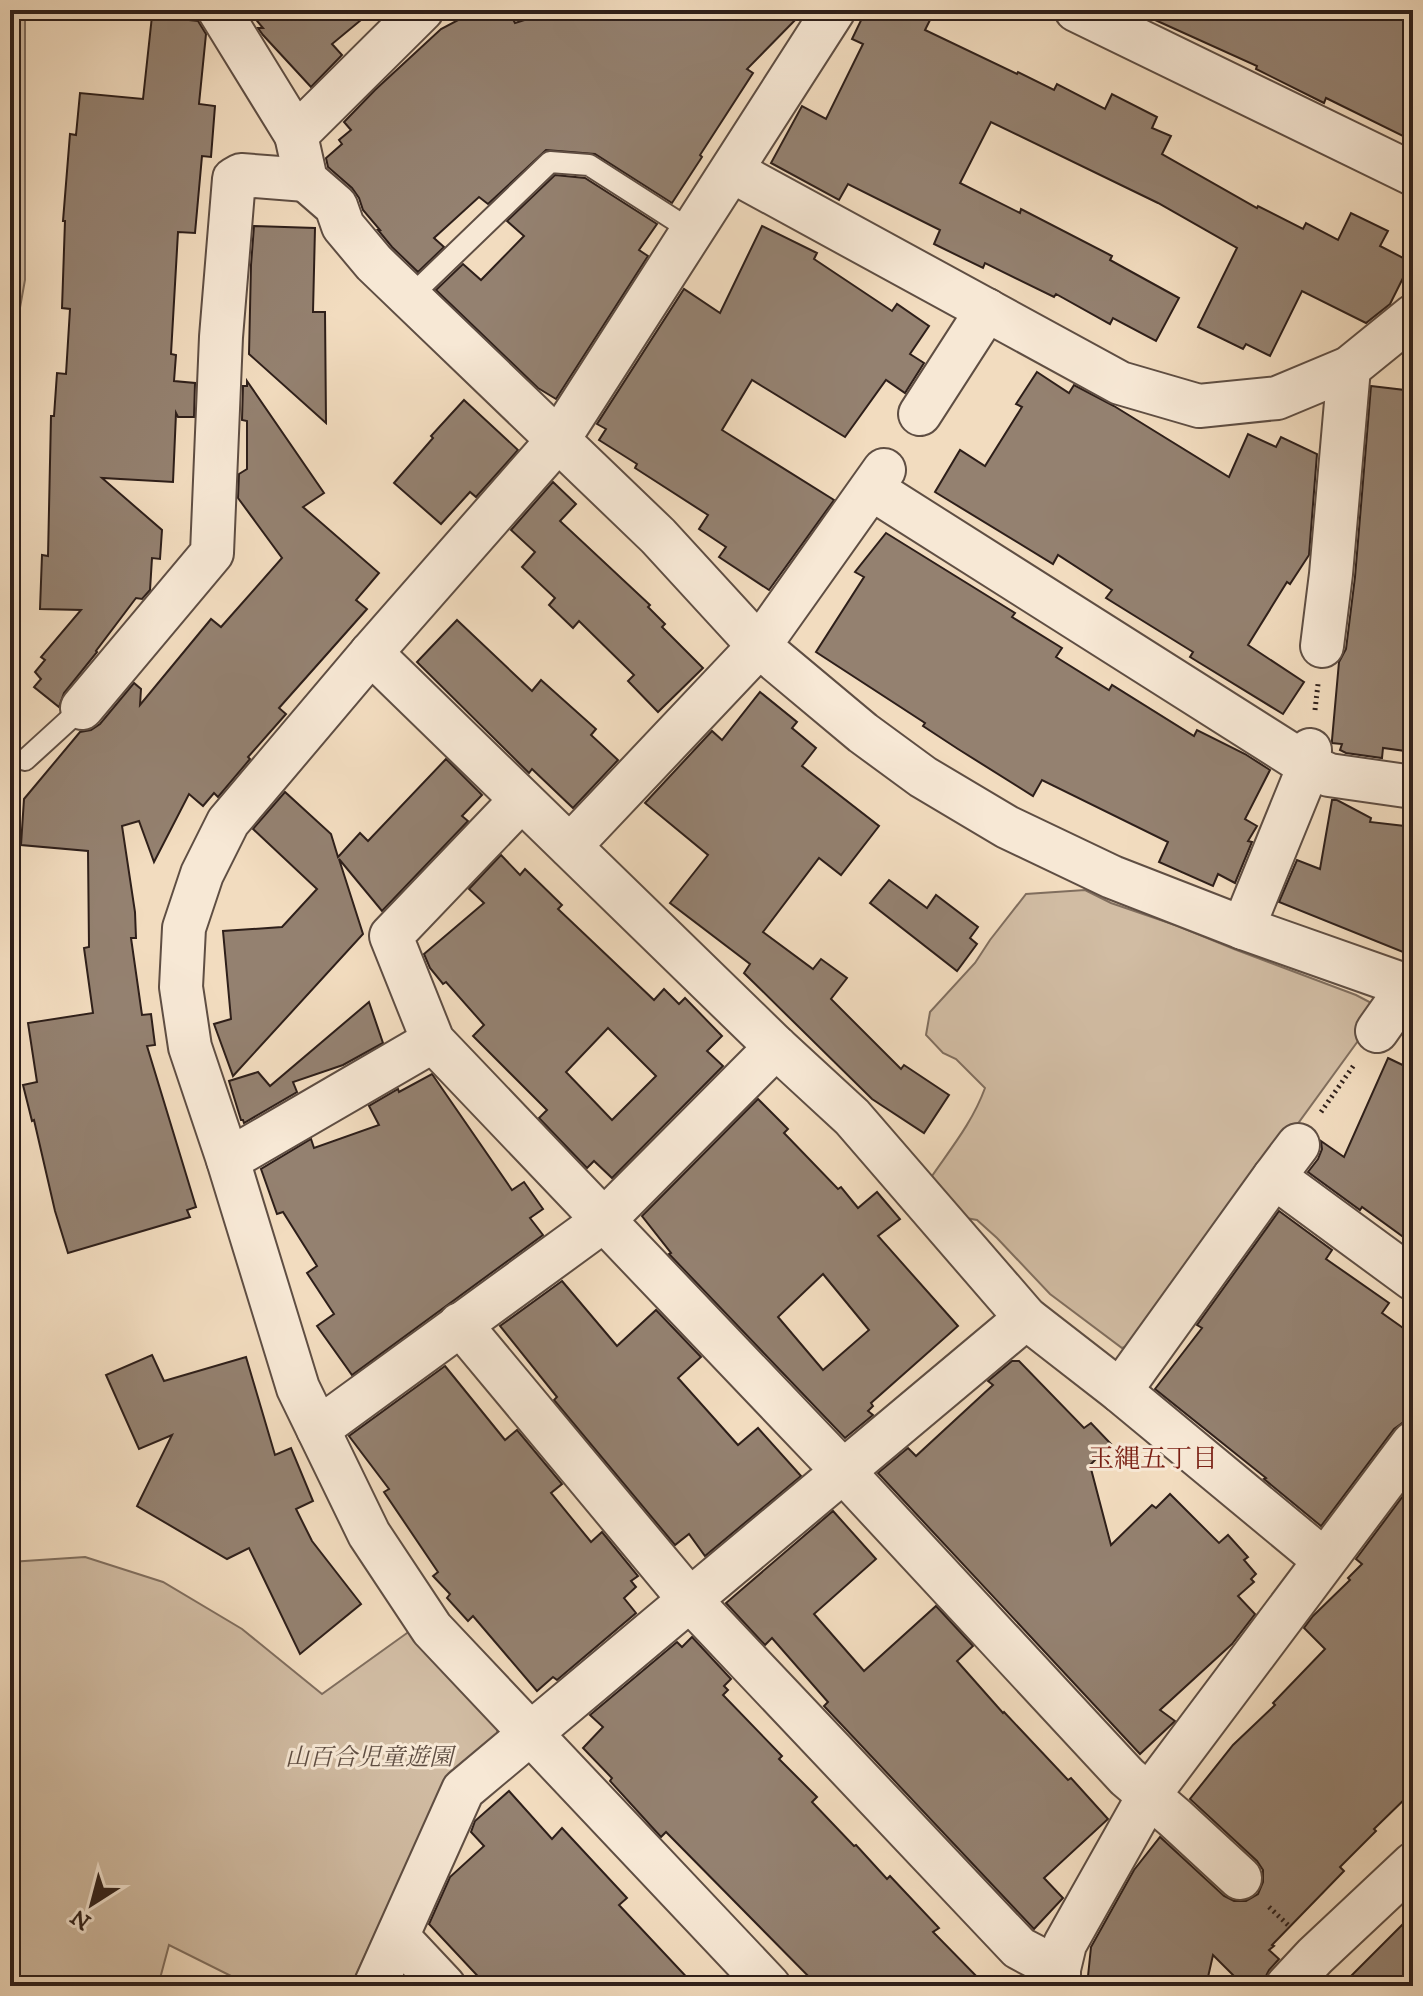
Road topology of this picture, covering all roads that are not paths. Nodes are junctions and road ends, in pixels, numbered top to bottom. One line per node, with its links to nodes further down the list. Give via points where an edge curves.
1 (219, 10): 5 (street)
2 (422, 10): 5 (street)
3 (834, 10): 6 (street)
4 (1076, 10): 7 (street)
5 (296, 135): 8 (street)
6 (732, 171): 9 (street); 11 (street)
7 (1413, 174)
8 (306, 180): 10 (street, via 336,206 343,226); 19 (street, via 241,175 234,179 212,553)
9 (692, 231): 10 (lane, via 589,165 550,162); 15 (street)
10 (410, 297): 15 (street)
11 (987, 310): 13 (street, via 1120,383 1199,406 1277,398); 14 (street)
12 (1413, 316): 13 (street)
13 (1349, 368): 17 (street)
14 (920, 414)
15 (558, 440): 16 (street, via 658,536); 18 (street)
16 (759, 646): 20 (street, via 878,479); 24 (street); 25 (street, via 923,777 1007,827 1112,877)
17 (1322, 646)
18 (371, 653): 23 (street); 30 (street, via 228,822 202,874 184,928 181,987 190,1047)
19 (82, 708): 21 (lane)
20 (1309, 758): 22 (street, via 1329,775); 25 (street)
21 (25, 760)
22 (1413, 787)
23 (521, 800): 24 (street); 28 (street, via 391,936)
24 (570, 846): 29 (street)
25 (1243, 928): 26 (street)
26 (1411, 988): 27 (street)
27 (1377, 1031)
28 (433, 1041): 30 (street); 31 (street)
29 (776, 1047): 31 (street); 33 (street, via 852,1117)
30 (228, 1160): 36 (street, via 298,1388)
31 (603, 1221): 34 (street); 38 (street)
32 (1413, 1279): 35 (street, via 1286,1161)
33 (1026, 1318): 35 (street); 38 (street)
34 (460, 1324): 36 (street); 40 (street)
35 (1120, 1391): 39 (street)
36 (318, 1429): 41 (street, via 369,1534 432,1629)
37 (1409, 1456): 39 (street)
38 (843, 1471): 40 (street); 42 (street)
39 (1324, 1560): 42 (street)
40 (689, 1599): 41 (street); 46 (street, via 1019,1948)
41 (529, 1734): 45 (street, via 463,1790); 49 (street)
42 (1149, 1795): 44 (street); 46 (street, via 1065,1944)
43 (1413, 1864): 50 (street, via 1306,1945)
44 (1240, 1878)
45 (398, 1937): 47 (street); 48 (street)
46 (1059, 1978)
47 (375, 1986)
48 (444, 1986)
49 (769, 1986)
50 (1287, 1986)

